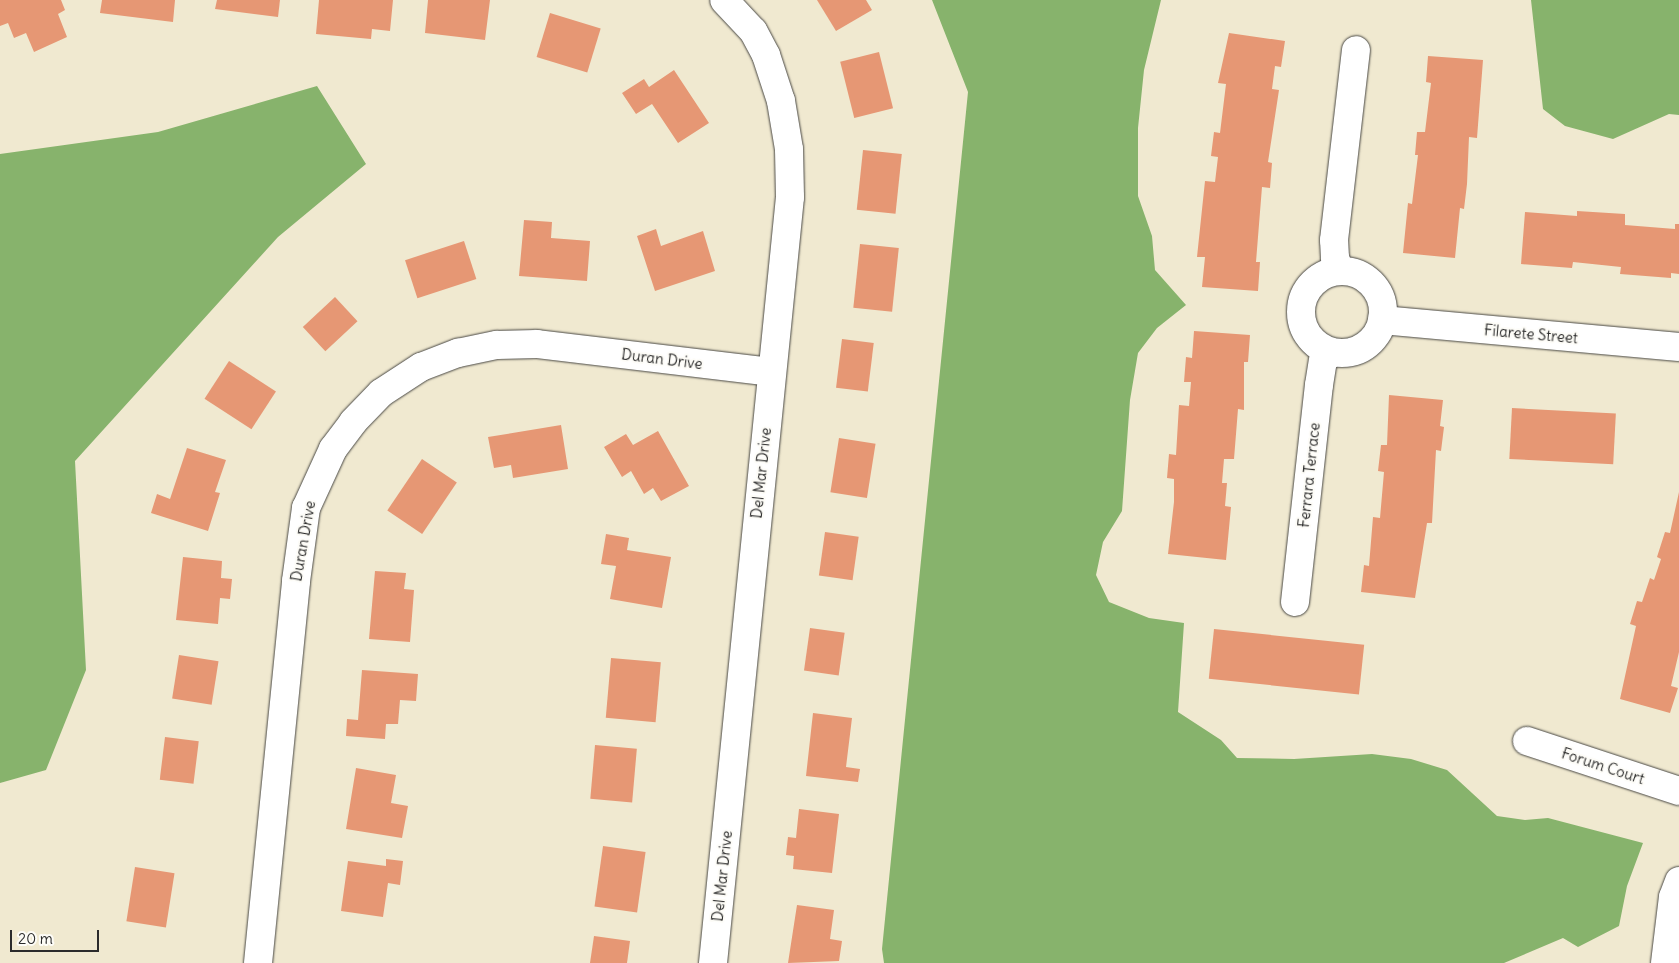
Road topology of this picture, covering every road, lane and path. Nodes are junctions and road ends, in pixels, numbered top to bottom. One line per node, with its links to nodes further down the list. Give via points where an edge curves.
1 (724, 0): 7 (street, Del Mar Drive, via 753,31 766,56 781,101 789,149 790,197)
2 (1356, 50): 3 (street, via 1334,240 1334,258)
3 (1340, 271): 4 (street, via 1361,276 1371,283 1381,300); 6 (street, via 1316,281 1304,297 1301,310 1307,334 1315,344)
4 (1382, 320): 5 (street, Filarete Street); 6 (street, via 1372,340 1364,347 1347,353)
5 (1679, 347)
6 (1331, 352): 8 (street, Ferrara Terrace, via 1323,361 1319,386)
7 (771, 372): 12 (street, Duran Drive, via 537,344 497,345 458,353 421,367 381,393 353,422 333,448 306,508); 13 (street, Del Mar Drive)
8 (1295, 602)
9 (1527, 741): 10 (street, Forum Court)
10 (1679, 791)
11 (1679, 881): 14 (street)
12 (258, 963)
13 (713, 963)
14 (1665, 963)

